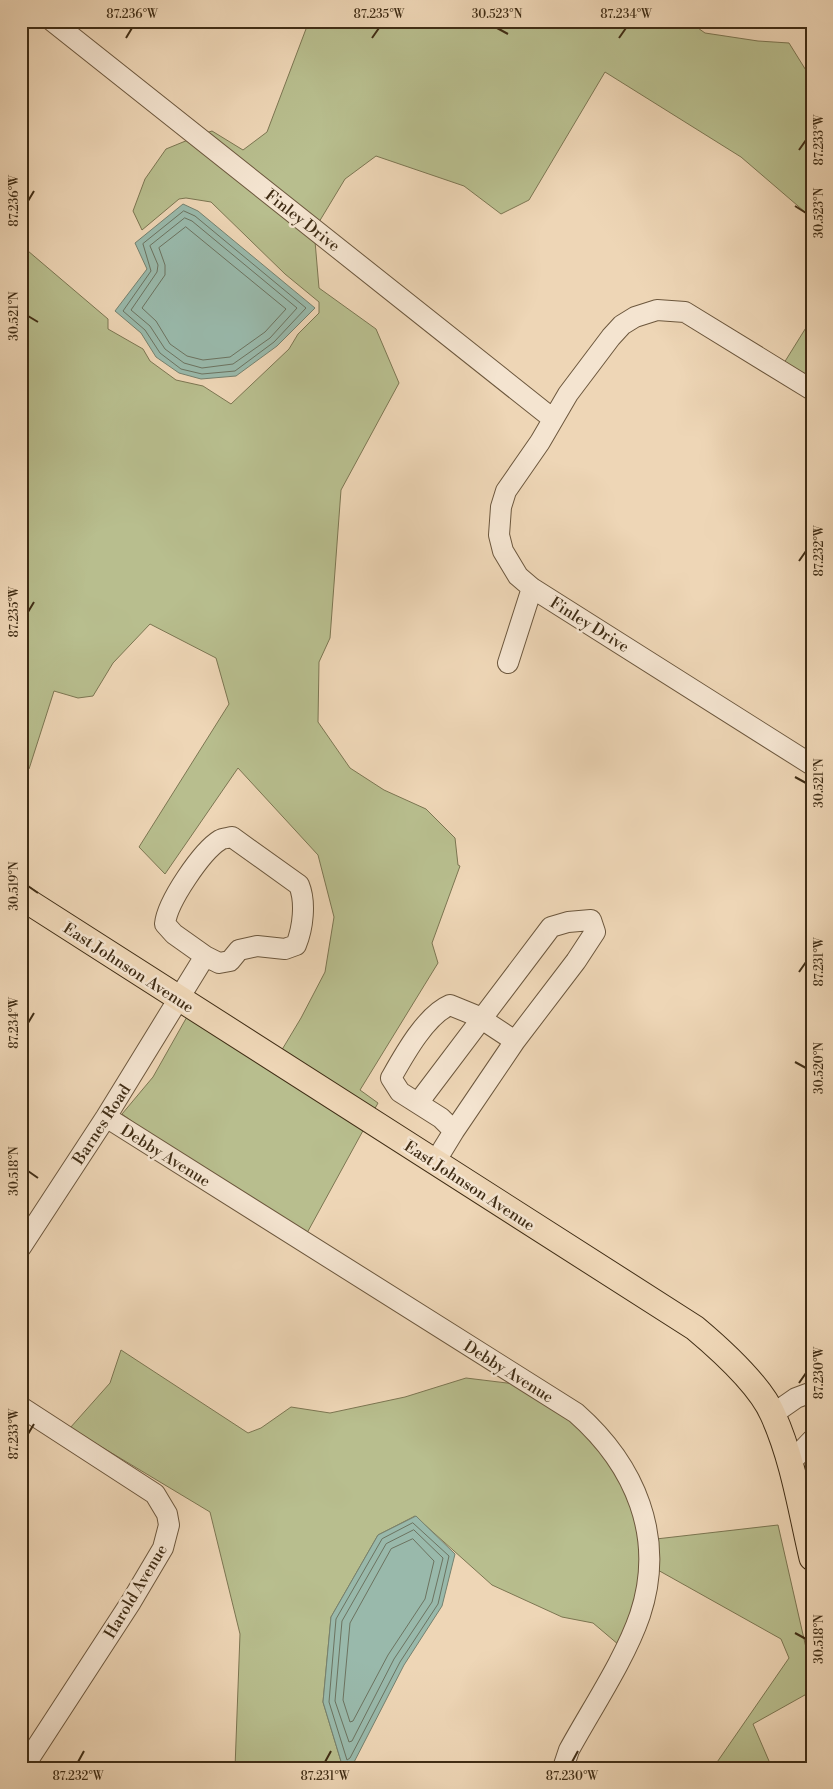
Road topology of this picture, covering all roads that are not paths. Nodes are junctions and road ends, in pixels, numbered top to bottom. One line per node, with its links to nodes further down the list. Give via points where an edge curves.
1 (52, 21): 3 (street, Finley Drive)
2 (812, 390): 3 (street, Finley Drive, via 695,316 657,310 635,317 611,337)
3 (553, 419): 4 (street, Finley Drive, via 506,491 499,519 499,535 508,561)
4 (532, 588): 5 (street); 6 (street, Finley Drive)
5 (508, 663)
6 (812, 765)
7 (21, 898): 9 (main road, East Johnson Avenue)
8 (205, 956): 8 (street, via 219,963 230,961 239,950 257,946 285,949 296,945 300,936 304,896 299,885 232,837 221,839 205,855 166,914 165,924 174,934); 9 (street, Barnes Road)
9 (179, 999): 13 (street, Barnes Road); 15 (main road, East Johnson Avenue)
10 (481, 1021): 11 (street); 11 (street, via 551,927 590,920 595,932); 12 (street); 12 (street, via 477,1016 450,1005 438,1010 390,1078 400,1092)
11 (515, 1042): 14 (street)
12 (418, 1103): 14 (street)
13 (106, 1117): 16 (street, Barnes Road); 24 (street, Debby Avenue, via 576,1413 611,1448 629,1476 644,1515 648,1556 646,1590 631,1637 569,1750)
14 (454, 1131): 15 (street)
15 (435, 1162): 19 (main road, East Johnson Avenue, via 695,1328 737,1366)
16 (21, 1247)
17 (812, 1392): 19 (street, via 796,1398)
18 (21, 1407): 23 (street, Harold Avenue, via 155,1494 168,1514 169,1525 162,1548 131,1602)
19 (773, 1414): 21 (main road, East Johnson Avenue)
20 (812, 1440): 21 (street)
21 (789, 1464): 22 (main road, East Johnson Avenue)
22 (812, 1558)
23 (23, 1768)
24 (563, 1768)

